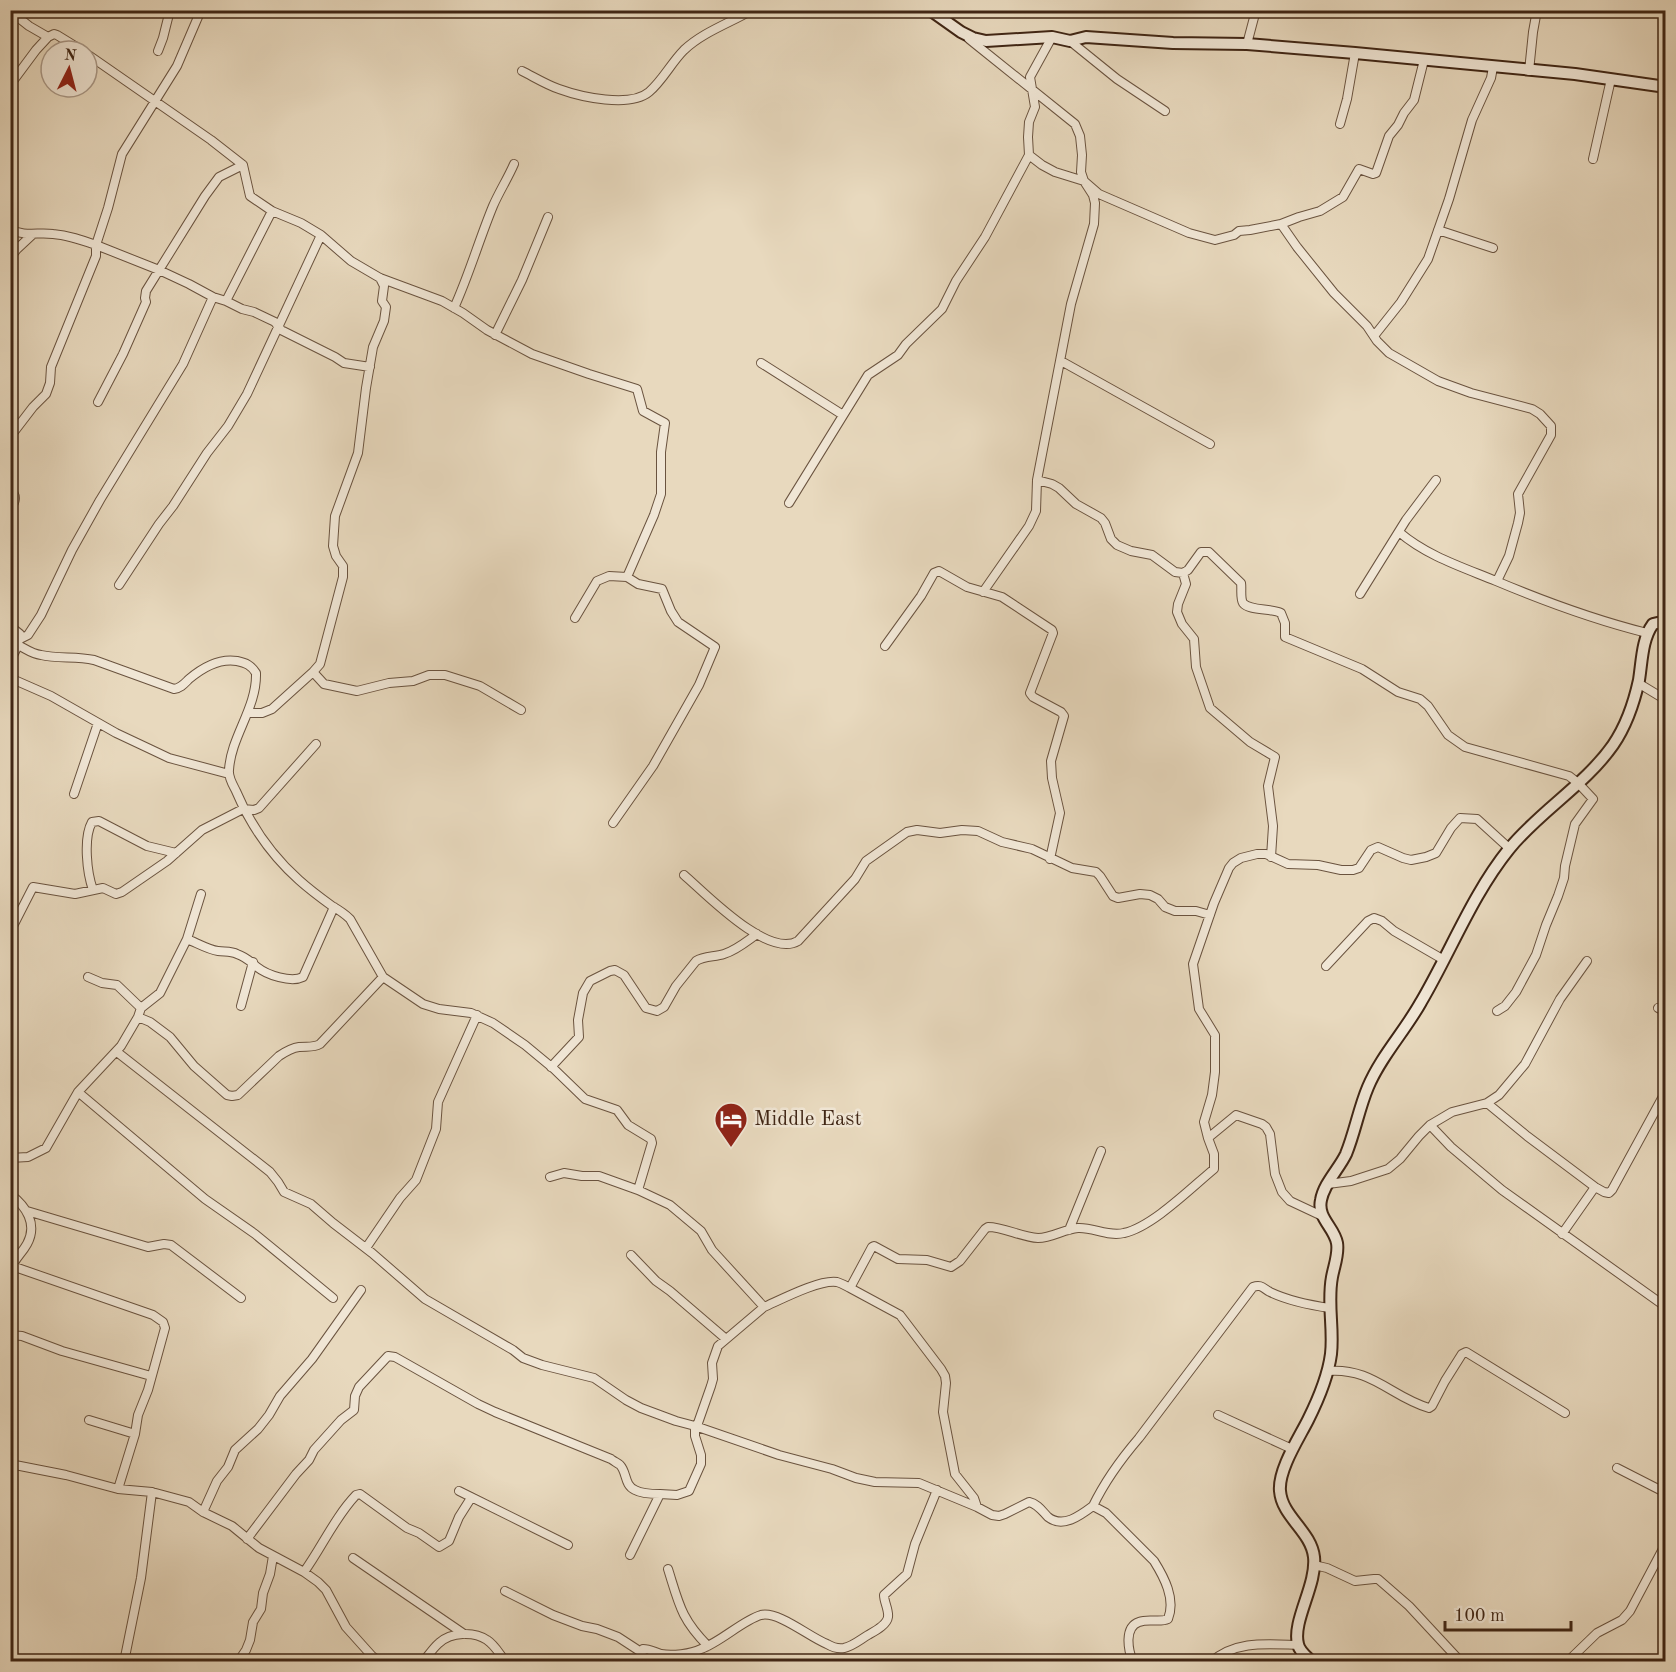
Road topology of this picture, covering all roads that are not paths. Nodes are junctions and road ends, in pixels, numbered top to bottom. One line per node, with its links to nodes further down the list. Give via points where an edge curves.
1 (170, 10): 14 (street)
2 (201, 10): 25 (street, via 177,66)
3 (752, 10): 19 (street, via 700,37 638,98 624,101 589,97 556,88)
4 (930, 10): 8 (street)
5 (1256, 10): 13 (street)
6 (1537, 10): 20 (street)
7 (10, 11): 9 (street)
8 (961, 32): 10 (street, via 986,41); 24 (street)
9 (48, 37): 11 (street, via 54,34); 22 (street)
10 (1052, 37): 12 (street); 24 (street, via 1030,77)
11 (63, 39)
12 (1070, 41): 13 (street, via 1086,37 1173,44); 26 (street)
13 (1247, 44): 15 (street)
14 (158, 51)
15 (1355, 53): 16 (street); 27 (street)
16 (1424, 60): 18 (street); 35 (street, via 1414,100 1389,136 1376,173 1359,169 1341,198 1320,211)
17 (99, 62): 25 (street)
18 (1493, 67): 20 (street); 37 (street)
19 (522, 71)
20 (1529, 71): 21 (street)
21 (1611, 79): 23 (street); 29 (street)
22 (10, 85)
23 (1665, 87)
24 (1033, 89): 28 (street, via 1035,108 1029,122); 32 (street, via 1075,124 1080,136)
25 (156, 101): 31 (street); 40 (street, via 123,154)
26 (1165, 111)
27 (1340, 124)
28 (1029, 155): 32 (street, via 1055,172); 55 (street, via 942,309 898,355 868,375)
29 (1593, 159)
30 (514, 164): 47 (street, via 494,203)
31 (243, 165): 33 (street, via 250,196); 43 (street, via 219,177)
32 (1084, 181): 35 (street, via 1099,194 1189,233 1215,240 1239,231); 51 (street, via 1093,195 1096,213)
33 (272, 211): 39 (street); 46 (street)
34 (548, 218): 49 (street)
35 (1281, 224): 50 (street, via 1330,288)
36 (10, 229): 38 (street)
37 (1438, 230): 41 (street); 50 (street, via 1414,283)
38 (32, 235): 40 (street, via 65,235); 42 (street)
39 (321, 235): 44 (street, via 351,261); 48 (street)
40 (96, 245): 43 (street); 56 (street, via 96,256 51,367 46,394)
41 (1493, 248)
42 (10, 258)
43 (159, 270): 45 (street); 54 (street)
44 (380, 278): 47 (street); 53 (street, via 386,307)
45 (213, 297): 46 (street); 74 (street, via 183,364 100,500 41,615)
46 (226, 301): 48 (street)
47 (454, 308): 49 (street)
48 (279, 326): 53 (street, via 344,363); 67 (street, via 228,426)
49 (495, 335): 65 (street, via 540,358 634,387 643,411 665,423 661,494)
50 (1374, 336): 66 (street, via 1389,353 1430,378 1532,410 1551,426 1551,435 1518,494 1518,523)
51 (1060, 361): 57 (street); 58 (street)
52 (761, 363): 55 (street)
53 (370, 367): 77 (street, via 358,453 335,516 333,546 343,566 343,578 322,660)
54 (98, 402)
55 (843, 415): 61 (street)
56 (10, 437)
57 (1210, 444)
58 (1037, 480): 64 (street, via 1059,488 1076,504 1101,518 1117,545 1152,555 1175,572); 68 (street, via 1034,517)
59 (1436, 480): 63 (street)
60 (10, 489): 62 (street, via 16,496)
61 (789, 503)
62 (10, 511)
63 (1399, 532): 66 (street, via 1438,558); 69 (street)
64 (1184, 573): 86 (street, via 1201,552 1209,552 1241,583 1245,605 1281,614 1285,637 1362,669 1398,692 1420,699 1448,735 1465,747 1563,774); 92 (street, via 1186,584 1177,612 1194,639 1196,667 1210,708 1250,742 1275,757 1268,786 1273,826)
65 (627, 577): 70 (street, via 604,576 597,580); 89 (street, via 662,590 678,622 715,646 699,685 653,766)
66 (1497, 581): 73 (street, via 1535,598)
67 (118, 585)
68 (983, 592): 75 (street, via 939,571 934,573); 93 (street, via 1002,597 1053,631 1030,691 1033,697 1064,716 1051,761 1060,813)
69 (1360, 594)
70 (575, 618)
71 (1665, 621): 73 (street, via 1653,624)
72 (10, 626): 74 (street, via 19,633)
73 (1647, 633): 79 (street)
74 (19, 642): 76 (street); 82 (street, via 39,655 104,662 174,689 214,663 243,662 256,673)
75 (885, 646)
76 (10, 662)
77 (314, 672): 81 (street, via 324,684 357,691 445,675 480,686); 82 (street, via 265,713)
78 (10, 678): 83 (street)
79 (1638, 683): 80 (street); 86 (street, via 1620,734 1601,761)
80 (1665, 700)
81 (521, 710)
82 (248, 712): 85 (street, via 233,749)
83 (98, 723): 85 (street, via 169,758); 87 (street)
84 (315, 744): 88 (street, via 259,808)
85 (229, 774): 88 (street)
86 (1578, 783): 90 (street); 110 (street, via 1593,799 1575,824 1564,878 1536,955 1516,992)
87 (74, 794)
88 (243, 808): 91 (street, via 202,830); 97 (street, via 282,864)
89 (613, 823)
90 (1510, 849): 92 (street, via 1477,819 1460,818 1436,853 1426,857 1411,860 1378,847 1371,850 1359,868 1341,870 1288,864); 102 (street, via 1487,880)
91 (176, 853): 95 (street, via 118,894 103,888); 95 (street, via 147,846 99,821 92,822 87,857)
92 (1271, 856): 98 (street, via 1257,854 1233,862)
93 (1050, 859): 98 (street, via 1096,872 1118,898 1150,895 1175,911); 100 (street, via 1032,849 972,830 911,830 866,861 855,879 796,943 782,944)
94 (684, 875): 100 (street, via 734,920)
95 (93, 890): 99 (street, via 75,894 33,887)
96 (201, 894): 101 (street)
97 (334, 908): 104 (street, via 303,977 292,979 267,972); 107 (street, via 350,919)
98 (1210, 915): 119 (street, via 1192,970 1199,1009 1215,1035 1215,1072 1204,1122)
99 (10, 932)
100 (757, 934): 114 (street, via 734,951 696,961 660,1010 646,1008 619,971 591,980 583,993 578,1016 579,1037)
101 (187, 939): 104 (street, via 217,951 231,951); 109 (street, via 160,993)
102 (1444, 960): 105 (street, via 1374,918); 123 (street, via 1370,1083 1347,1152)
103 (1587, 961): 117 (street, via 1560,999 1525,1064)
104 (253, 962): 108 (street)
105 (1326, 966)
106 (88, 977): 109 (street, via 117,985)
107 (383, 977): 111 (street, via 423,1004); 112 (street, via 320,1044 296,1047 279,1056 238,1095 232,1096 194,1066 166,1033)
108 (241, 1006)
109 (141, 1008): 112 (street)
110 (1497, 1011)
111 (477, 1015): 114 (street, via 511,1034); 131 (street, via 438,1102 436,1129 416,1180)
112 (138, 1017): 113 (street)
113 (117, 1052): 116 (street); 131 (street, via 270,1172 284,1192 311,1204)
114 (551, 1067): 125 (street, via 585,1100 617,1110 628,1125 651,1139)
115 (1665, 1091): 124 (street, via 1611,1192)
116 (78, 1092): 121 (street, via 46,1148 28,1157); 137 (street)
117 (1488, 1103): 118 (street, via 1452,1112); 124 (street)
118 (1430, 1125): 123 (street, via 1388,1169); 130 (street, via 1475,1168)
119 (1208, 1137): 128 (street, via 1236,1115 1262,1124 1270,1134 1275,1174 1282,1192 1290,1201); 129 (street, via 1214,1169 1151,1220 1123,1233 1088,1228)
120 (1101, 1151): 129 (street)
121 (10, 1158)
122 (550, 1177): 125 (street, via 564,1173 599,1176)
123 (1328, 1184): 128 (street, via 1320,1202)
124 (1595, 1187): 130 (street)
125 (638, 1190): 138 (street, via 670,1205 693,1224)
126 (10, 1194): 127 (street)
127 (27, 1211): 133 (street, via 32,1232); 136 (street, via 147,1247 171,1245)
128 (1322, 1216): 140 (street, via 1337,1244)
129 (1069, 1230): 134 (street, via 1035,1238 988,1227 951,1267 927,1260 898,1259 874,1246)
130 (1562, 1234): 139 (street)
131 (366, 1248): 148 (street, via 425,1299 523,1358 594,1378 641,1408)
132 (632, 1255): 142 (street, via 656,1281)
133 (11, 1269): 144 (street, via 153,1315 164,1322)
134 (850, 1288): 138 (street, via 827,1282); 161 (street, via 900,1315 941,1369 946,1383 943,1412 955,1474)
135 (361, 1290): 162 (street, via 258,1429 235,1450)
136 (241, 1298)
137 (333, 1298)
138 (764, 1307): 142 (street)
139 (1665, 1307)
140 (1330, 1308): 143 (street, via 1332,1345); 160 (street, via 1305,1305 1261,1286 1253,1287 1124,1455)
141 (10, 1335): 144 (street)
142 (726, 1339): 148 (street, via 715,1353 713,1379)
143 (1328, 1371): 145 (street, via 1364,1375 1429,1408 1466,1352); 150 (street)
144 (151, 1376): 149 (street)
145 (1564, 1413)
146 (1218, 1415): 150 (street)
147 (89, 1420): 149 (street)
148 (695, 1426): 154 (street, via 856,1478 918,1484); 158 (street, via 701,1464 689,1491)
149 (135, 1434): 153 (street)
150 (1292, 1449): 169 (street, via 1281,1480 1281,1497 1311,1544)
151 (10, 1464): 153 (street)
152 (1617, 1468): 157 (street)
153 (118, 1488): 156 (street)
154 (937, 1490): 161 (street); 175 (street, via 910,1556 907,1574 885,1595 887,1620 873,1632 851,1646 839,1648 814,1639 778,1616 761,1615)
155 (459, 1491): 159 (street)
156 (152, 1492): 162 (street, via 189,1502); 177 (street, via 141,1578)
157 (1665, 1493)
158 (660, 1494): 163 (street, via 633,1490 620,1464 611,1459 477,1404 388,1356 358,1387 354,1410 314,1450); 166 (street)
159 (471, 1498): 165 (street); 171 (street, via 449,1540 439,1547 356,1495)
160 (1093, 1506): 161 (street, via 1066,1522 1051,1519 1032,1502 999,1516); 183 (street, via 1106,1513 1154,1561 1171,1599 1168,1619 1133,1626 1129,1642)
161 (977, 1507)
162 (203, 1512): 163 (street)
163 (247, 1539): 167 (street)
164 (1665, 1543): 187 (street, via 1625,1617 1597,1633)
165 (568, 1545)
166 (630, 1555)
167 (273, 1556): 171 (street); 178 (street, via 261,1609)
168 (353, 1558): 173 (street)
169 (1314, 1565): 174 (street); 186 (street, via 1355,1581 1378,1579)
170 (668, 1569): 175 (street, via 682,1614)
171 (304, 1572): 179 (street, via 326,1590 346,1627)
172 (505, 1591): 176 (street, via 553,1615 618,1637)
173 (464, 1634): 180 (street, via 439,1642); 181 (street, via 488,1641)
174 (1298, 1645): 184 (street, via 1240,1646 1228,1649); 185 (street)
175 (708, 1646): 176 (street, via 684,1653 648,1649)
176 (641, 1652): 182 (street)
177 (124, 1662)
178 (238, 1662)
179 (380, 1662)
180 (423, 1662)
181 (506, 1662)
182 (642, 1662)
183 (1133, 1662)
184 (1211, 1662)
185 (1312, 1662)
186 (1461, 1662)
187 (1567, 1662)

